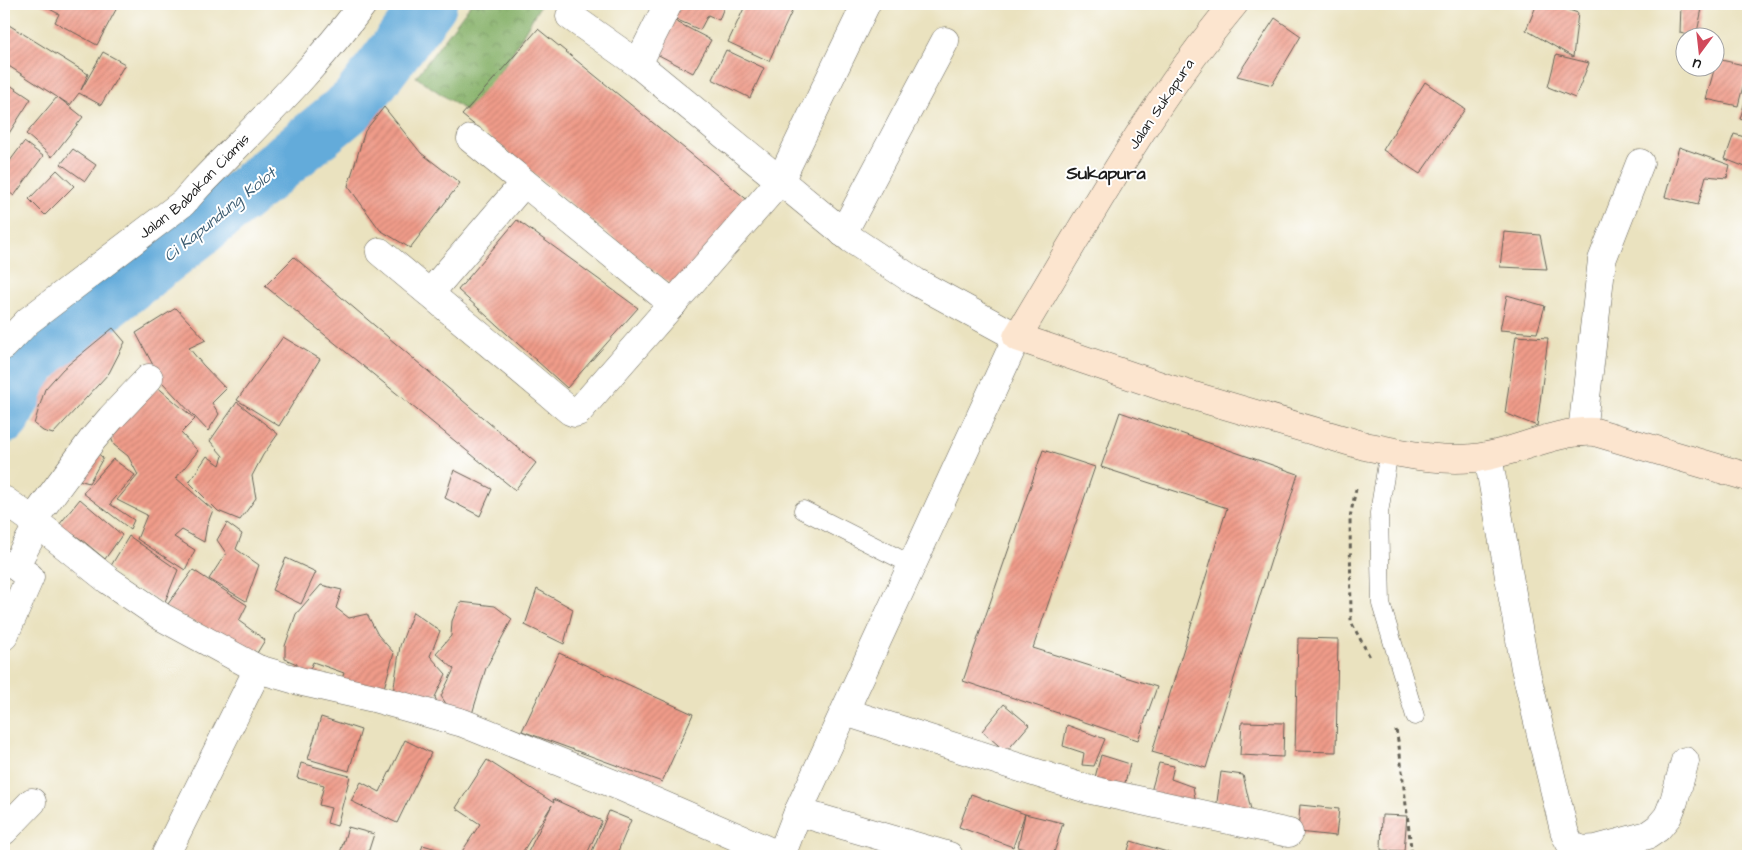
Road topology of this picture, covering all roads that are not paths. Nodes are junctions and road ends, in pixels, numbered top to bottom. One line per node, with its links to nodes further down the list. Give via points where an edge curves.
1 (363, 4): 17 (street, Jalan Babakan Ciamis, via 313,68 183,203 28,321)
2 (668, 4): 7 (street)
3 (866, 4): 10 (street)
4 (1234, 4): 16 (street, Jalan Sukapura, via 1146,123)
5 (570, 16): 7 (street)
6 (945, 42): 12 (street)
7 (638, 64): 10 (street)
8 (471, 139): 11 (street)
9 (1640, 163): 19 (street, via 1602,260)
10 (780, 181): 12 (street); 15 (street)
11 (524, 183): 14 (street); 15 (street)
12 (843, 233): 16 (street, via 916,282)
13 (380, 252): 14 (street)
14 (430, 293): 15 (street, via 575,413)
15 (673, 304)
16 (1017, 337): 20 (street, via 1170,389 1365,446); 26 (street)
17 (4, 346)
18 (149, 378): 25 (street, via 94,438)
19 (1582, 432): 21 (street); 22 (street, via 1595,432)
20 (1398, 452): 21 (street, via 1464,460); 30 (lane, via 1379,513 1382,604)
21 (1488, 456): 36 (street, via 1525,668 1565,834 1571,845)
22 (1748, 477)
23 (7, 502): 25 (street)
24 (803, 510): 26 (lane)
25 (35, 522): 27 (street, via 15,566 30,577); 28 (street, via 108,580 162,617)
26 (912, 565): 29 (street)
27 (4, 636)
28 (258, 669): 37 (street); 38 (street, via 464,723)
29 (845, 712): 33 (street); 35 (street, via 1087,789)
30 (1415, 716)
31 (1685, 761): 36 (street, via 1668,816 1658,828 1648,836)
32 (32, 802): 34 (street)
33 (798, 812): 38 (street); 39 (street)
34 (4, 830)
35 (1289, 833)
36 (1595, 853)
37 (165, 856)
38 (781, 856)
39 (949, 856)

